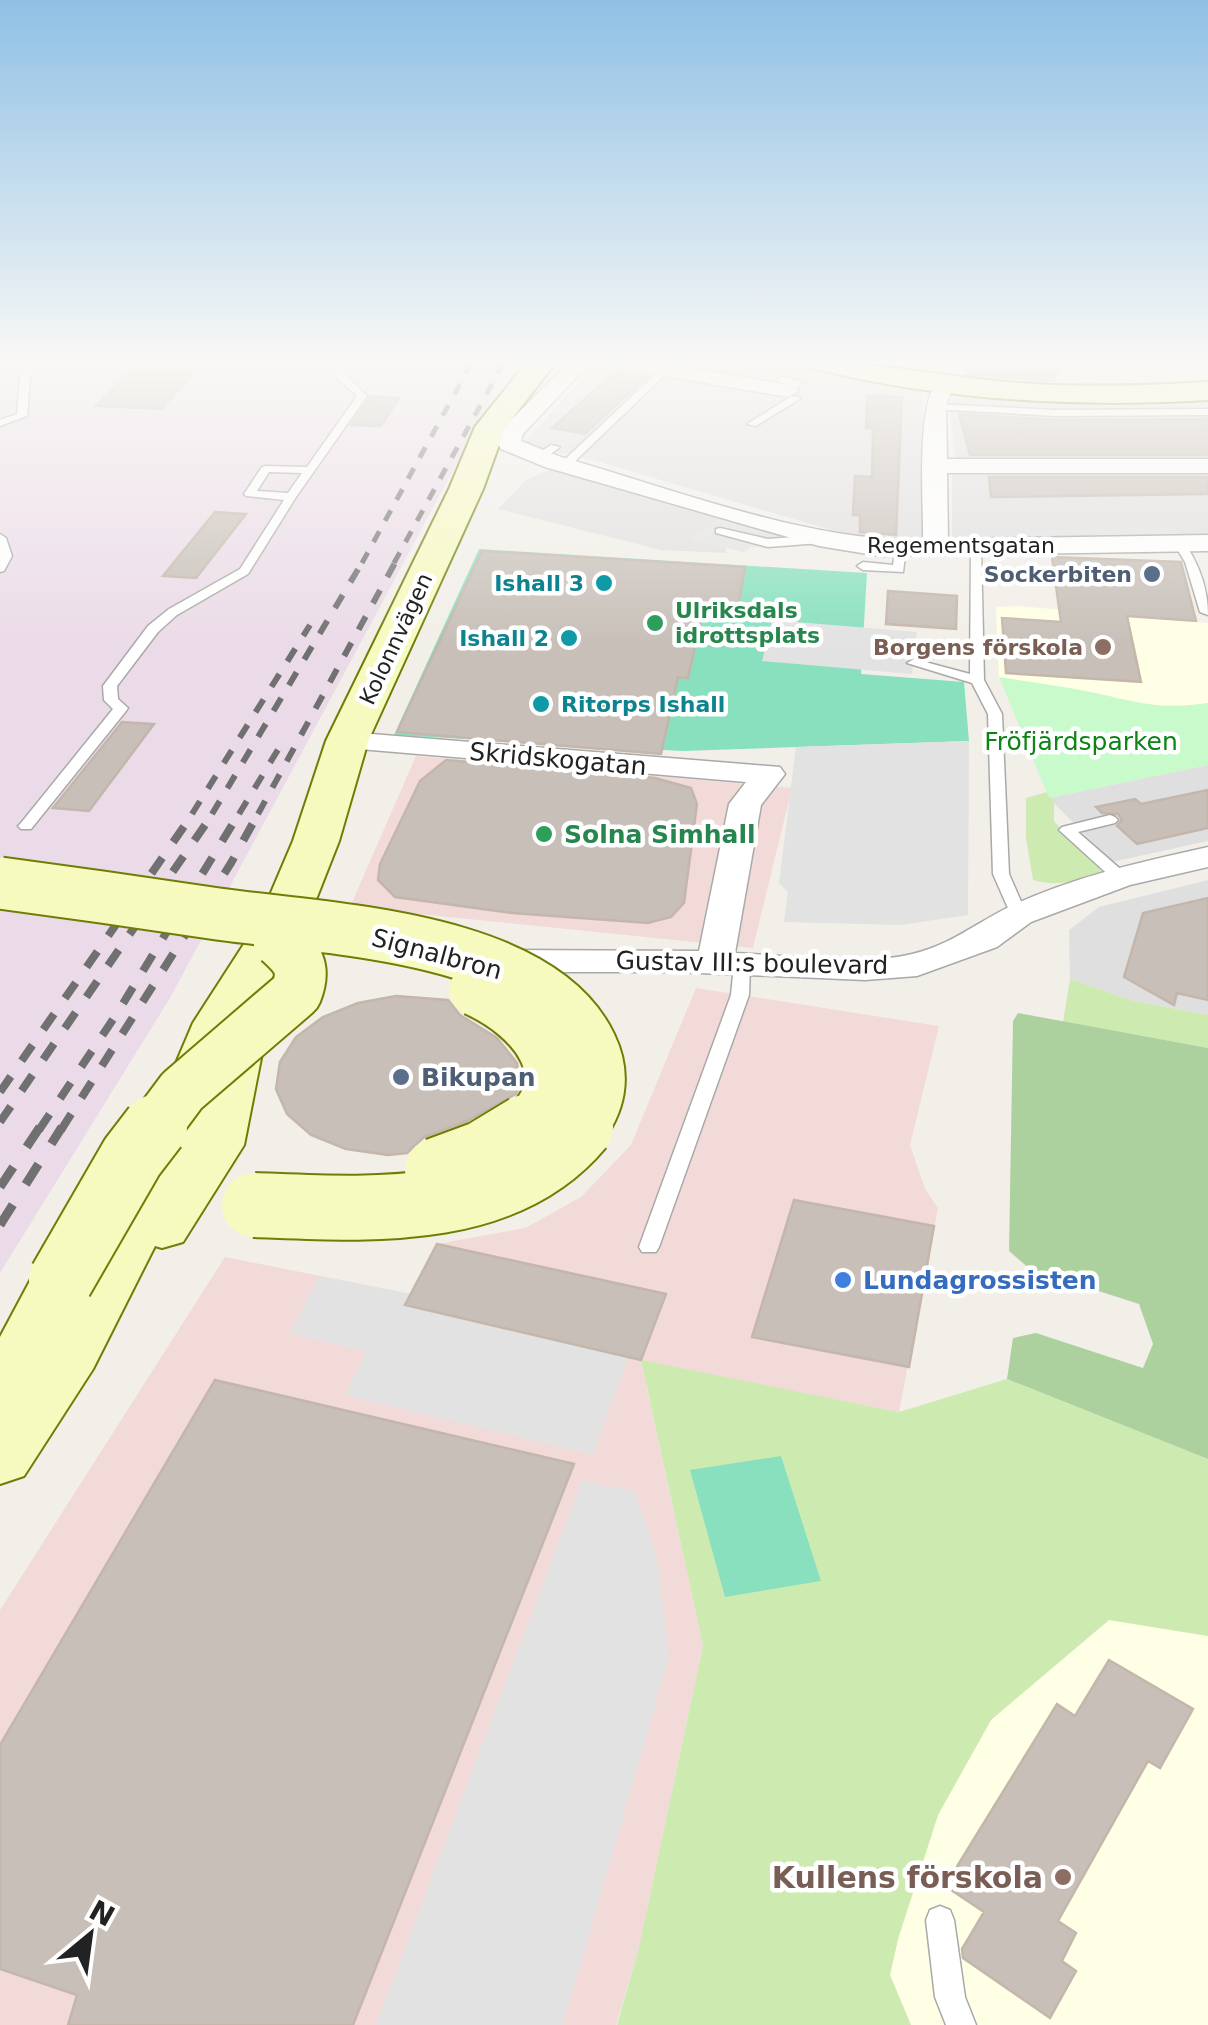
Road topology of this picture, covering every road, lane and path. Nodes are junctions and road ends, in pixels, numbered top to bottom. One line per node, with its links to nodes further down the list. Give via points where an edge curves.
1 (318, 456): 7 (lane)
2 (479, 456): 22 (street, Kolonnvägen)
3 (555, 456): 11 (street, Regementsgatan)
4 (939, 456): 5 (street)
5 (938, 466): 6 (street); 15 (street)
6 (1208, 466)
7 (308, 470): 8 (lane); 8 (lane, via 266,468 250,494)
8 (292, 497): 24 (lane, via 244,571 173,612 133,653 110,686 111,700 121,708)
9 (720, 530): 11 (lane, via 768,543)
10 (0, 538): 18 (lane, via 6,556)
11 (820, 539): 14 (street, Regementsgatan)
12 (1208, 543): 13 (street, Regementsgatan)
13 (1180, 544): 16 (street, Regementsgatan); 19 (lane)
14 (900, 548): 15 (street, Regementsgatan); 17 (lane, via 899,568)
15 (936, 548): 16 (street, Regementsgatan)
16 (975, 548): 21 (lane)
17 (863, 566)
18 (0, 568)
19 (1206, 612)
20 (914, 663): 21 (lane)
21 (977, 680): 29 (lane, via 995,714 1001,874)
22 (347, 741): 30 (street, Kolonnvägen); 31 (street, Skridskogatan, via 768,774 745,804)
23 (1110, 820): 26 (lane, via 1068,830)
24 (26, 826)
25 (1208, 857): 26 (street, Gustav III:s boulevard)
26 (1120, 877): 29 (street, Gustav III:s boulevard)
27 (0, 884): 34 (street, Signalbron, bridge, via 438,949 544,990 575,1019 594,1051 600,1082 592,1113 548,1160 515,1178 473,1193 382,1206)
28 (0, 900): 30 (street, Signalbron)
29 (1019, 915): 31 (street, Gustav III:s boulevard, via 984,939 917,965)
30 (278, 935): 31 (street, Gustav III:s boulevard, via 468,959); 32 (street, Kolonnvägen); 33 (street, Kolonnvägen, via 271,979 236,1050); 33 (street, Signalbron, bridge, via 420,972 508,1008 533,1029 554,1075 550,1099 499,1146 416,1176 335,1185 265,1179 230,1164); 38 (street, bridge, via 301,961 304,976 296,992 182,1091 132,1156)
31 (729, 964): 35 (lane, via 740,995)
32 (197, 1070): 33 (street, Kolonnvägen, via 186,1160); 37 (street, Kolonnvägen, via 156,1183)
33 (203, 1165): 34 (street, via 214,1200); 36 (street, Kolonnvägen)
34 (254, 1204): 36 (street, Kolonnvägen, via 208,1214)
35 (648, 1247)
36 (140, 1272): 37 (street, Kolonnvägen)
37 (70, 1351): 39 (street, Kolonnvägen)
38 (0, 1401)
39 (0, 1456)
40 (940, 1920): 41 (lane, via 950,1997)
41 (961, 2025)

